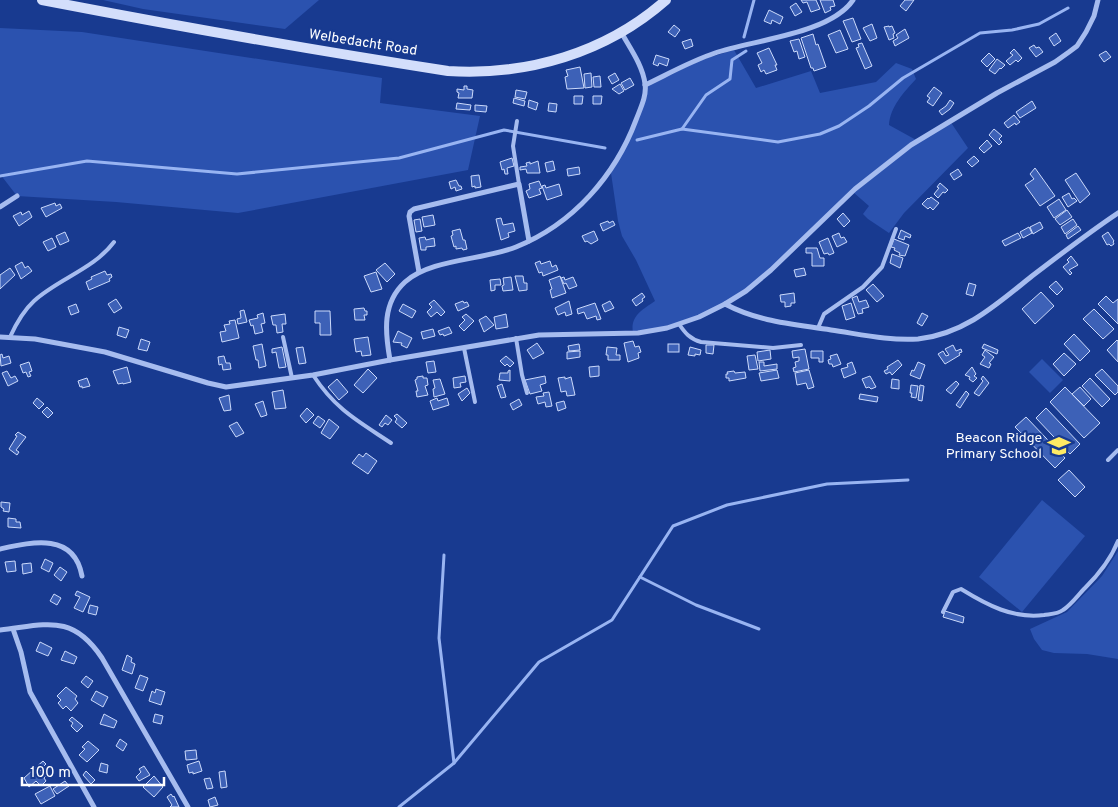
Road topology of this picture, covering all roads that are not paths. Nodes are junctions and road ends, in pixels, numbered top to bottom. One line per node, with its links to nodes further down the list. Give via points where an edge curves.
1 (42, 0): 5 (street, Welbedacht Road, via 448,71 489,71 544,64)
2 (666, 0): 5 (street, Welbedacht Road)
3 (854, 0): 6 (street, via 839,14 816,25 784,37 717,53)
4 (1098, 0): 16 (street, via 1086,32 1069,52 911,145 855,189 760,281)
5 (621, 32): 6 (street)
6 (645, 85): 13 (street, via 634,126 611,170 580,206)
7 (518, 121): 8 (lane, via 513,146)
8 (520, 184): 13 (street); 15 (street, via 411,211 409,216)
9 (17, 196): 10 (street)
10 (0, 207)
11 (1118, 213): 18 (street, via 989,311 963,326 934,336 907,339)
12 (896, 229): 18 (lane, via 882,267 863,288 824,314)
13 (529, 241): 15 (street)
14 (114, 242): 20 (lane, via 87,266 34,301)
15 (419, 272): 25 (street, via 400,287 388,310 385,334)
16 (725, 304): 17 (street); 18 (street, via 756,318)
17 (679, 324): 22 (street, via 647,332); 23 (lane, via 686,334 701,342 773,348)
18 (818, 328)
19 (0, 337): 20 (street)
20 (10, 337): 27 (street, via 105,352 219,386)
21 (283, 337): 27 (lane)
22 (516, 338): 24 (street); 28 (lane)
23 (802, 345)
24 (464, 348): 25 (street); 29 (lane)
25 (390, 360): 26 (street)
26 (313, 375): 27 (street); 30 (lane, via 337,406)
27 (292, 378)
28 (527, 393)
29 (475, 402)
30 (391, 443)
31 (1118, 450): 32 (lane)
32 (1108, 460)
33 (1118, 541): 36 (lane, via 1109,560 1090,584 1063,610 1022,616 1004,612 962,589 953,592)
34 (0, 548): 35 (street, via 54,543 70,551)
35 (82, 576)
36 (943, 612)
37 (13, 629): 38 (street); 39 (street, via 30,692); 40 (street, via 57,624 88,640 102,658)
38 (0, 630)
39 (94, 807)
40 (188, 807)

